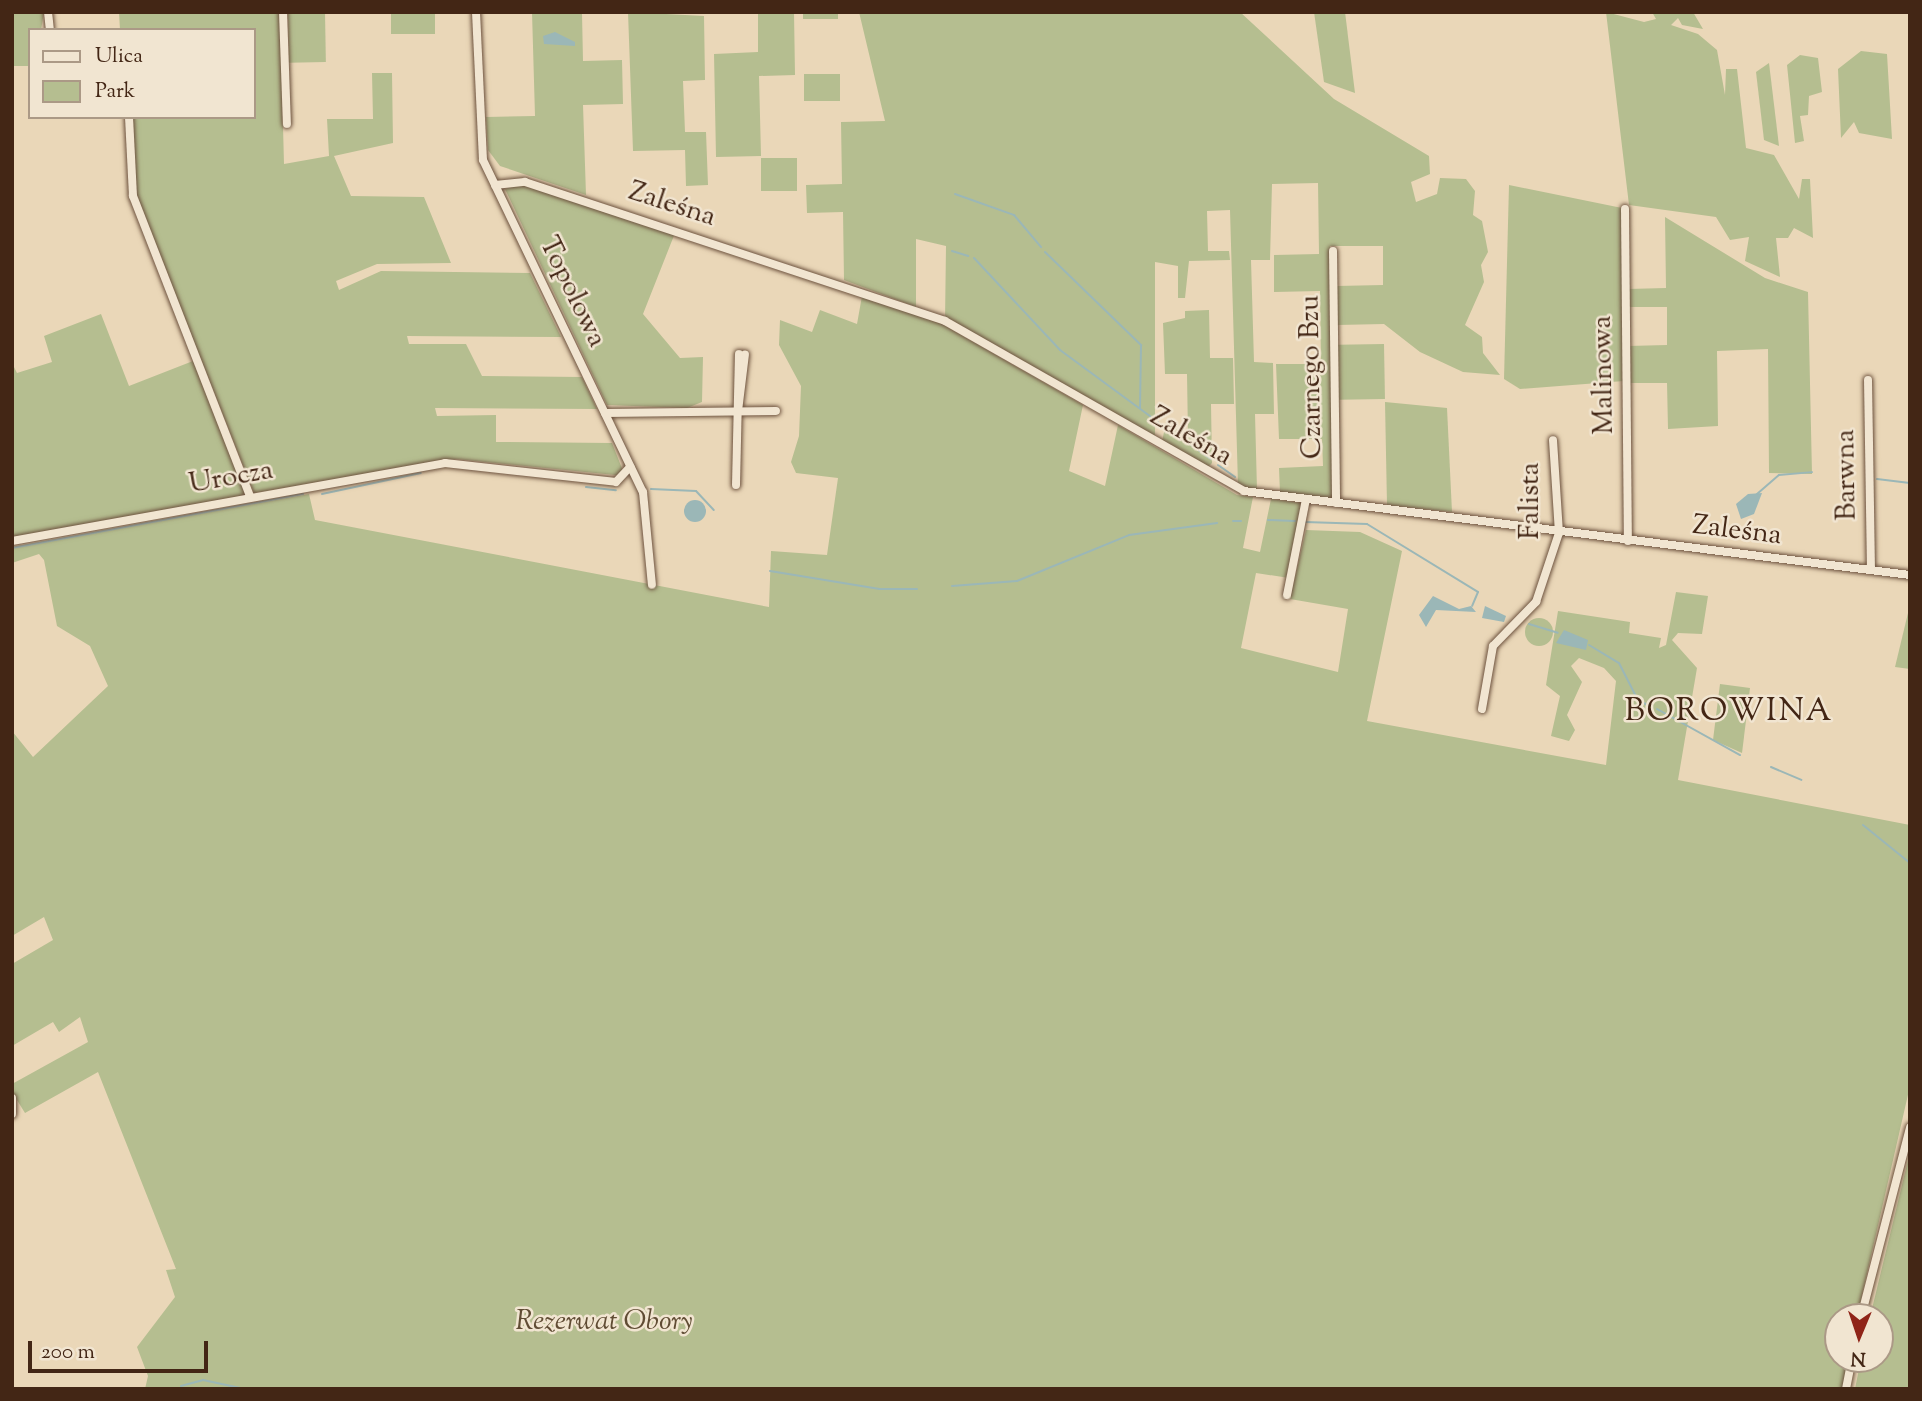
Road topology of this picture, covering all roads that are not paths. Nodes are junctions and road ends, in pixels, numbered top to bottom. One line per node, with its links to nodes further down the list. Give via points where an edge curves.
1 (283, 12): 4 (street)
2 (476, 12): 5 (street, Topolowa, via 480,146)
3 (129, 119): 16 (street, via 133,196)
4 (287, 124)
5 (495, 185): 12 (street, Topolowa); 17 (street, Zaleśna, via 525,182 937,317 1236,489)
6 (1625, 209): 21 (street, Malinowa)
7 (1333, 251): 18 (street, Czarnego Bzu)
8 (742, 354): 10 (street)
9 (1868, 380): 22 (street, Barwna)
10 (738, 411): 11 (street); 12 (street); 15 (street)
11 (776, 411)
12 (605, 413): 14 (street, Topolowa)
13 (1553, 440): 19 (street, Falista)
14 (630, 467): 16 (street, Urocza, via 616,482 458,462); 24 (street, Topolowa, via 649,512)
15 (736, 485)
16 (250, 496): 20 (street, Urocza)
17 (1306, 499): 18 (street, Zaleśna); 25 (street)
18 (1336, 503): 19 (street, Zaleśna)
19 (1559, 533): 21 (street, Zaleśna); 26 (street, Falista, via 1536,602 1493,646)
20 (12, 541)
21 (1628, 541): 22 (street, Zaleśna)
22 (1871, 569): 23 (street, Zaleśna)
23 (1910, 575)
24 (652, 585)
25 (1286, 595)
26 (1482, 709)
27 (12, 1098): 28 (street)
28 (12, 1114)
29 (1910, 1127): 30 (street)
30 (1865, 1303)

